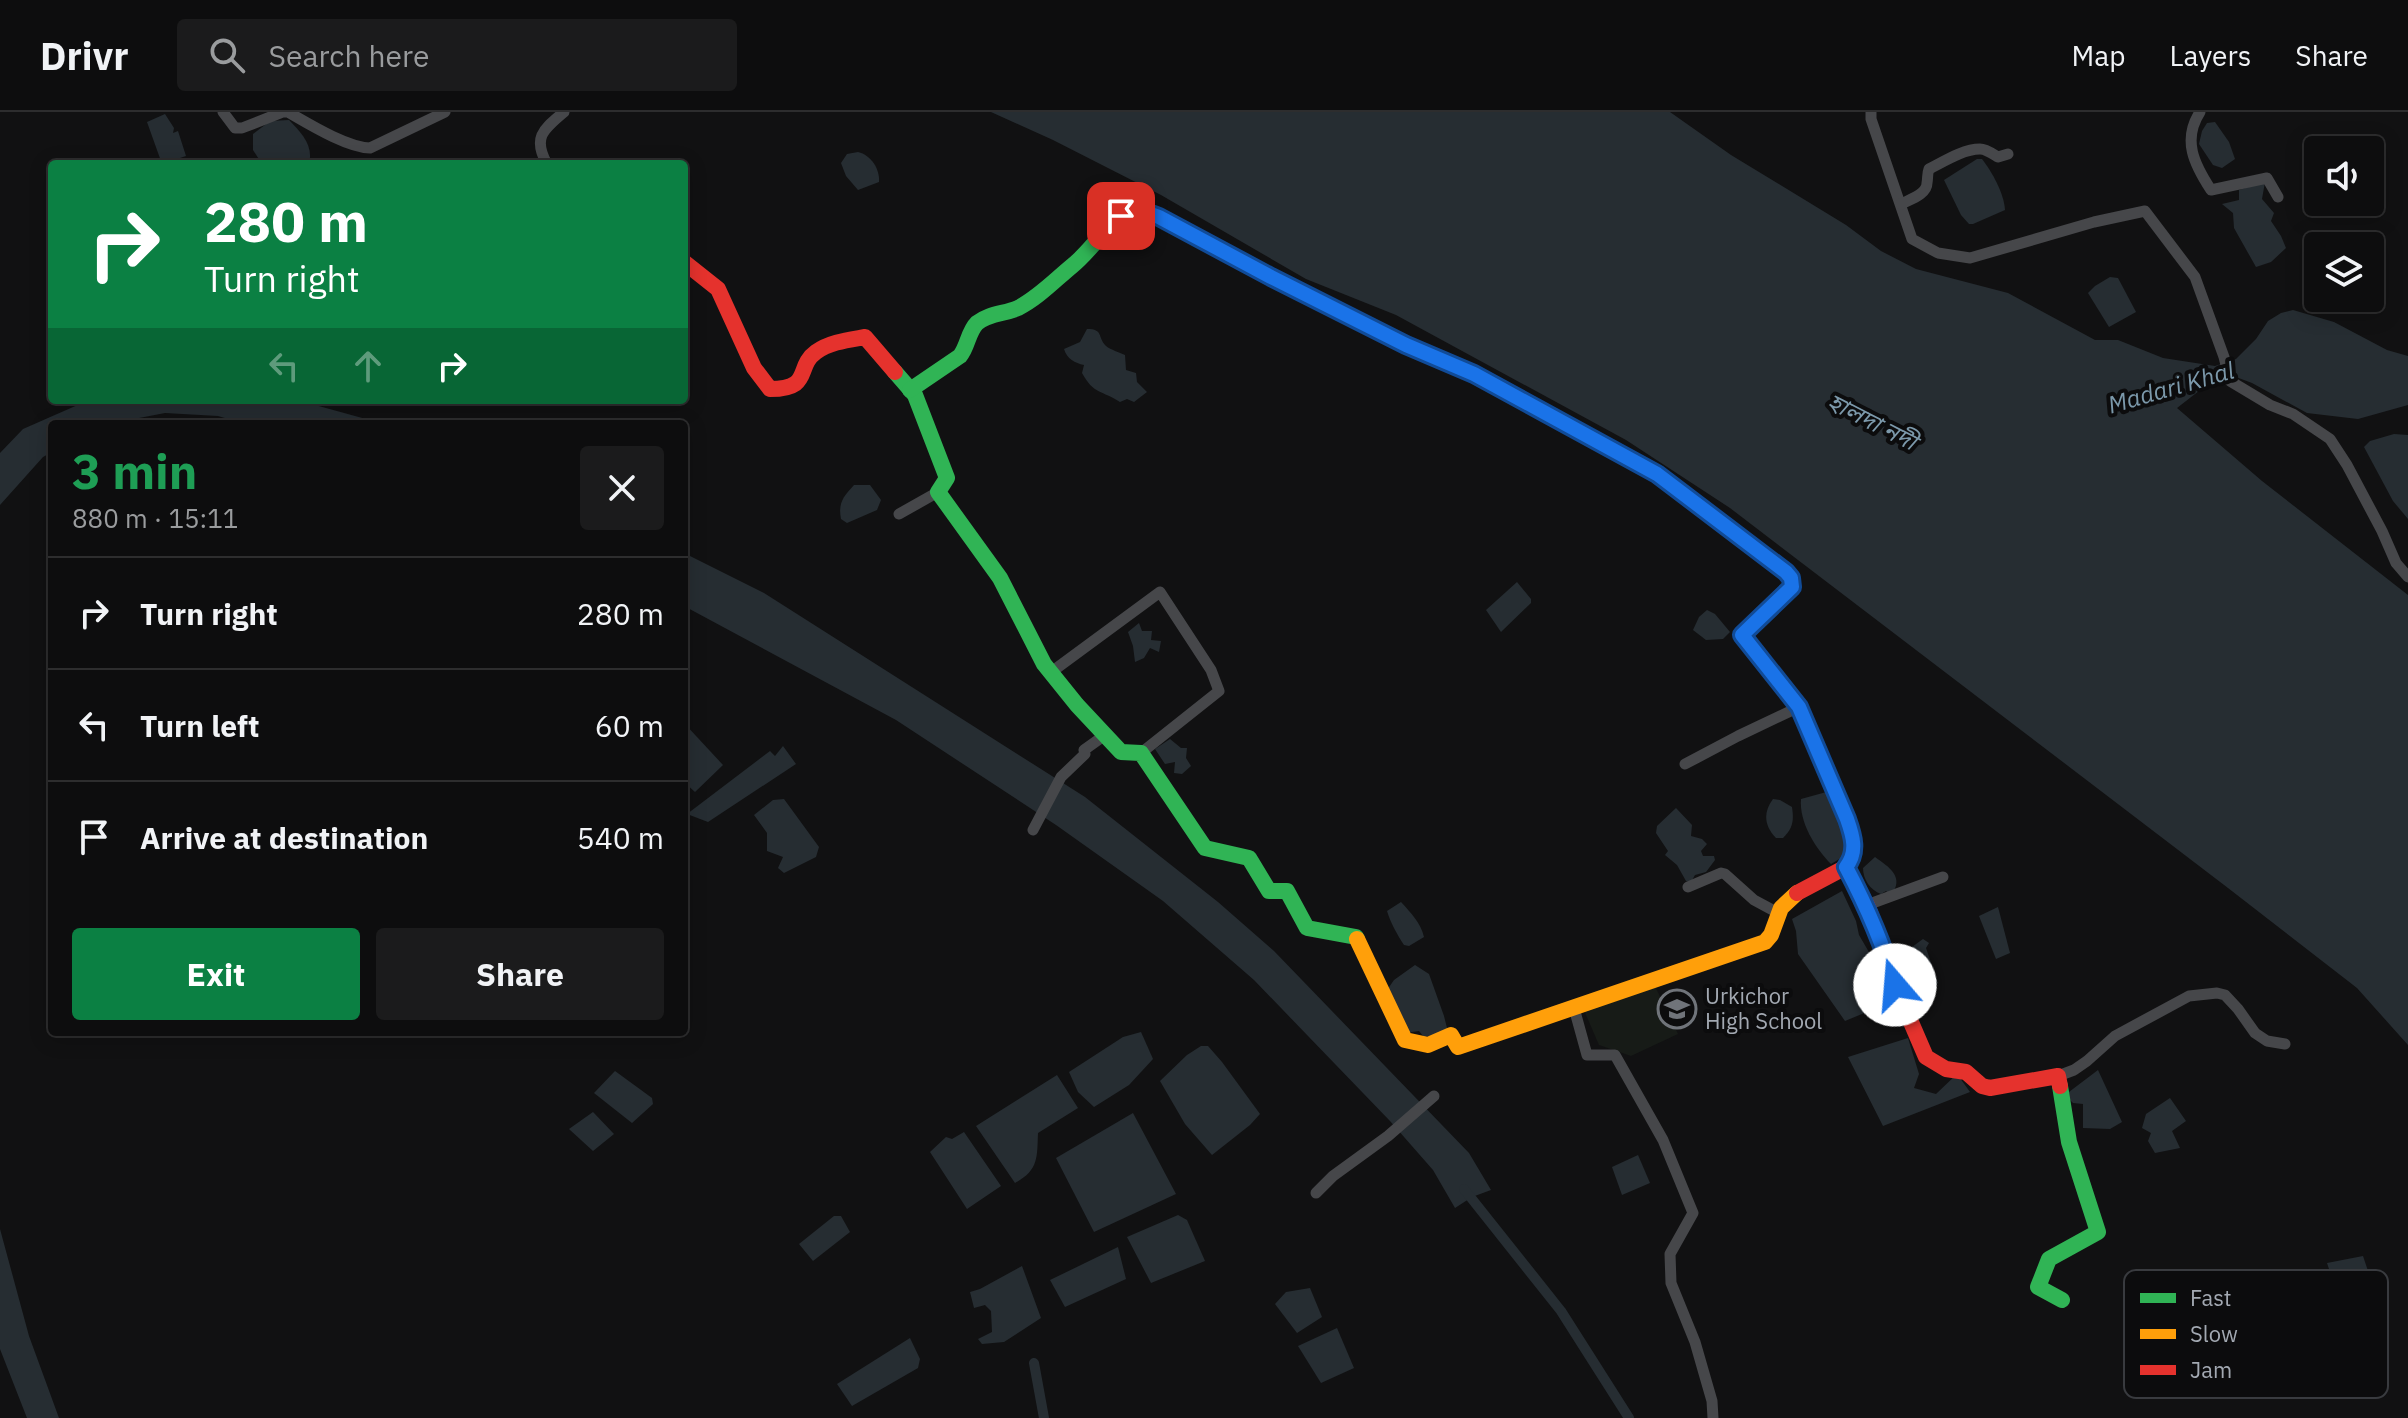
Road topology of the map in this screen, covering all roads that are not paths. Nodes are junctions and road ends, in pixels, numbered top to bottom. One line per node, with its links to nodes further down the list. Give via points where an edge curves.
1 (223, 112): 2 (street, via 235,128 288,112 364,148)
2 (445, 112)
3 (564, 112): 7 (street, via 540,138)
4 (1871, 112): 9 (street)
5 (2200, 112): 8 (street, via 2191,126 2191,148 2211,190 2267,178)
6 (2008, 154): 9 (street, via 1998,157 1982,149 1936,165 1926,174 1925,191)
7 (545, 160)
8 (2278, 197)
9 (1901, 204): 14 (street, via 1912,239 1938,253 1970,258 2145,211 2195,277 2230,381 2330,439)
10 (688, 265): 11 (street, via 720,292 770,389 798,381 814,353 865,337)
11 (910, 390): 12 (street, via 947,478); 16 (street, via 960,356 973,328 996,313 1018,308 1073,266 1121,216 1145,211 1406,345 1474,374 1657,474 1791,578 1792,587 1742,635)
12 (938, 492): 13 (street); 15 (street, via 1000,578)
13 (899, 514)
14 (2408, 577)
15 (1050, 673): 17 (street); 18 (street, via 1160,592 1219,691)
16 (1799, 707): 19 (street); 21 (street, via 1853,836 1854,852)
17 (1105, 735): 18 (street, via 1121,752); 20 (street, via 1061,777)
18 (1141, 753): 26 (street, via 1205,848 1249,858 1269,891 1287,891 1307,928 1356,937 1405,1040 1428,1045 1451,1035 1458,1047)
19 (1685, 764)
20 (1036, 824)
21 (1846, 867): 24 (street); 25 (street, via 1801,890)
22 (1943, 877): 24 (street)
23 (1688, 887): 25 (street, via 1725,874)
24 (1867, 905): 28 (street, via 1900,997 1932,1062 1966,1072 1990,1088)
25 (1778, 913): 26 (street, via 1765,942)
26 (1574, 1008): 32 (street, via 1587,1055 1615,1055 1663,1140 1693,1213 1670,1254 1671,1283 1695,1342)
27 (2285, 1044): 28 (street, via 2255,1033 2225,995 2189,996 2115,1036 2087,1061)
28 (2058, 1076): 31 (street, via 2069,1142 2098,1232 2049,1259 2038,1287)
29 (1434, 1096): 30 (street)
30 (1316, 1193)
31 (2062, 1300)
32 (1713, 1418)

